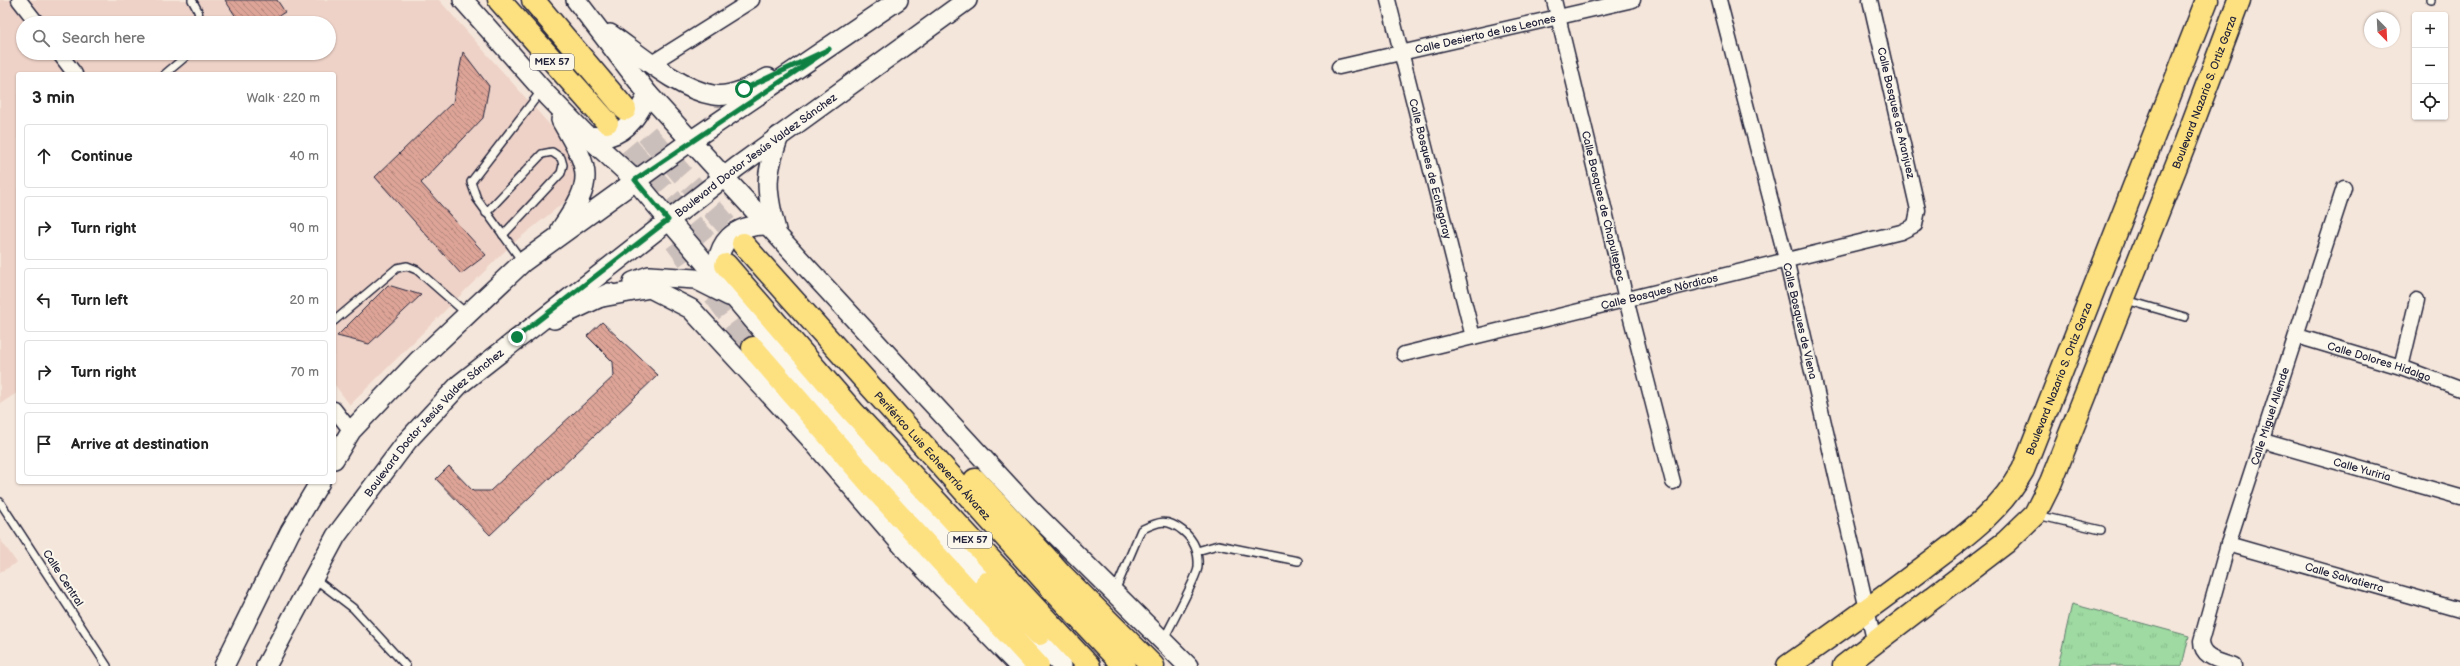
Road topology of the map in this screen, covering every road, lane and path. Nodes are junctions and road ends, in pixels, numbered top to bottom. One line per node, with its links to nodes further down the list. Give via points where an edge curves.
1 (19, 0): 17 (street)
2 (192, 0): 18 (lane)
3 (463, 0): 29 (main road)
4 (499, 0): 32 (main road, MEX 57, via 566,78)
5 (534, 0): 31 (main road, MEX 57)
6 (576, 0): 20 (main road)
7 (752, 0): 25 (street)
8 (898, 0): 21 (main road)
9 (967, 0): 34 (main road, Boulevard Doctor Jesús Valdez Sánchez)
10 (1388, 0): 22 (street, Calle Bosques de Echegaray)
11 (1554, 0): 19 (street, Calle Bosques de Chapultepec)
12 (1633, 0): 19 (street, Calle Desierto de los Leones)
13 (1719, 0): 47 (street, Calle Bosques de Viena)
14 (1870, 0): 42 (street, Calle Bosques de Aranjuez, via 1918,210)
15 (2207, 0): 33 (main road, Boulevard Nazario S. Ortiz Garza)
16 (2239, 0): 36 (main road, Boulevard Nazario S. Ortiz Garza)
17 (32, 16)
18 (199, 16)
19 (1558, 17): 22 (street, Calle Desierto de los Leones); 51 (street, Calle Bosques de Chapultepec)
20 (596, 24): 25 (main road); 30 (main road)
21 (829, 49): 25 (main road, via 758,83 732,93 714,95 682,83); 35 (main road)
22 (1401, 52): 26 (street, Calle Desierto de los Leones); 60 (street, Calle Bosques de Echegaray)
23 (64, 60): 27 (street)
24 (182, 60): 28 (lane)
25 (652, 63)
26 (1339, 67)
27 (73, 72)
28 (167, 72)
29 (545, 93): 32 (main road); 40 (lane, via 471,182 472,190); 45 (main road, via 579,151 587,176 579,202)
30 (648, 94): 32 (main road, via 638,115 623,129 609,137); 35 (main road)
31 (625, 109)
32 (597, 129): 38 (main road)
33 (2156, 130): 36 (main road); 83 (main road, Boulevard Nazario S. Ortiz Garza, via 2023,470 2010,492 1988,518)
34 (779, 136): 37 (main road, Boulevard Doctor Jesús Valdez Sánchez); 43 (main road, via 766,183)
35 (692, 140): 37 (main road); 38 (main road)
36 (2186, 141): 52 (main road, Boulevard Nazario S. Ortiz Garza)
37 (726, 176): 41 (main road, Boulevard Doctor Jesús Valdez Sánchez); 43 (main road)
38 (635, 180): 41 (main road); 45 (main road)
39 (2344, 188): 58 (street, Calle Miguel Allende)
40 (486, 213): 44 (lane); 44 (lane, via 542,154 552,152 561,158 561,173)
41 (668, 220): 49 (main road); 59 (main road, Boulevard Doctor Jesús Valdez Sánchez)
42 (1915, 225): 47 (street, Calle Bosques Nórdicos, via 1901,232)
43 (773, 230): 49 (main road, via 754,225 741,229 729,237 721,248 716,262); 81 (main road, via 1027,506)
44 (503, 235): 48 (lane)
45 (554, 240): 48 (main road)
46 (743, 244): 68 (main road, Periférico Luis Echeverría Álvarez / MEX 57)
47 (1786, 259): 51 (street, Calle Bosques Nórdicos); 83 (street, Calle Bosques de Viena)
48 (523, 262): 55 (main road)
49 (721, 270): 53 (main road); 94 (main road, MEX 57)
50 (597, 298): 53 (main road, via 650,276 695,280); 59 (main road); 90 (main road, via 650,288 691,309 809,437 908,552)
51 (1626, 299): 60 (street, Calle Bosques Nórdicos); 70 (street, Calle Bosques de Chapultepec)
52 (2122, 299): 56 (lane); 74 (main road, Boulevard Nazario S. Ortiz Garza, via 2051,482)
53 (738, 300): 80 (main road, via 863,450)
54 (2418, 300): 63 (street)
55 (467, 314): 57 (lane, via 417,270 407,266 397,268); 66 (main road)
56 (2185, 317)
57 (336, 319)
58 (2297, 336): 63 (street, Calle Dolores Hidalgo); 67 (street, Calle Miguel Allende)
59 (517, 337): 79 (main road, Boulevard Doctor Jesús Valdez Sánchez, via 460,384 408,440 336,536)
60 (1473, 337): 62 (street, Calle Bosques Nórdicos)
61 (753, 348): 91 (main road, via 875,489)
62 (1404, 354)
63 (2401, 367): 64 (street, Calle Dolores Hidalgo)
64 (2460, 389)
65 (336, 412): 66 (street)
66 (351, 431): 69 (main road)
67 (2263, 441): 72 (street, Calle Yuriria); 76 (street, Calle Miguel Allende)
68 (923, 444): 95 (main road, Periférico Luis Echeverría Álvarez / MEX 57); 96 (main road, via 961,466 1061,574)
69 (336, 456)
70 (1673, 482)
71 (319, 484): 87 (main road, via 290,532)
72 (2460, 497)
73 (0, 502): 86 (lane, Calle Central)
74 (2035, 514): 75 (lane); 85 (main road, Boulevard Nazario S. Ortiz Garza, via 2006,542)
75 (2101, 530)
76 (2228, 544): 82 (street, Calle Salvatierra); 100 (street, Calle Miguel Allende, via 2201,647 2208,656)
77 (1197, 551): 78 (lane, via 1218,545); 81 (lane, via 1189,536 1174,523 1158,522 1141,530); 84 (lane, via 1198,568)
78 (1298, 562)
79 (313, 578): 88 (main road, Boulevard Doctor Jesús Valdez Sánchez); 89 (lane, via 353,608)
80 (987, 583): 92 (main road); 93 (main road)
81 (1114, 592): 84 (main road)
82 (2460, 610)
83 (1866, 612): 85 (street, Calle Bosques de Viena); 98 (main road, Boulevard Nazario S. Ortiz Garza)
84 (1163, 641): 97 (main road)
85 (1875, 644): 99 (main road, Boulevard Nazario S. Ortiz Garza)
86 (107, 666)
87 (224, 666)
88 (266, 666)
89 (406, 666)
90 (1019, 666)
91 (1038, 666)
92 (1062, 666)
93 (1074, 666)
94 (1089, 666)
95 (1124, 666)
96 (1153, 666)
97 (1188, 666)
98 (1788, 666)
99 (1844, 666)
100 (2234, 666)

